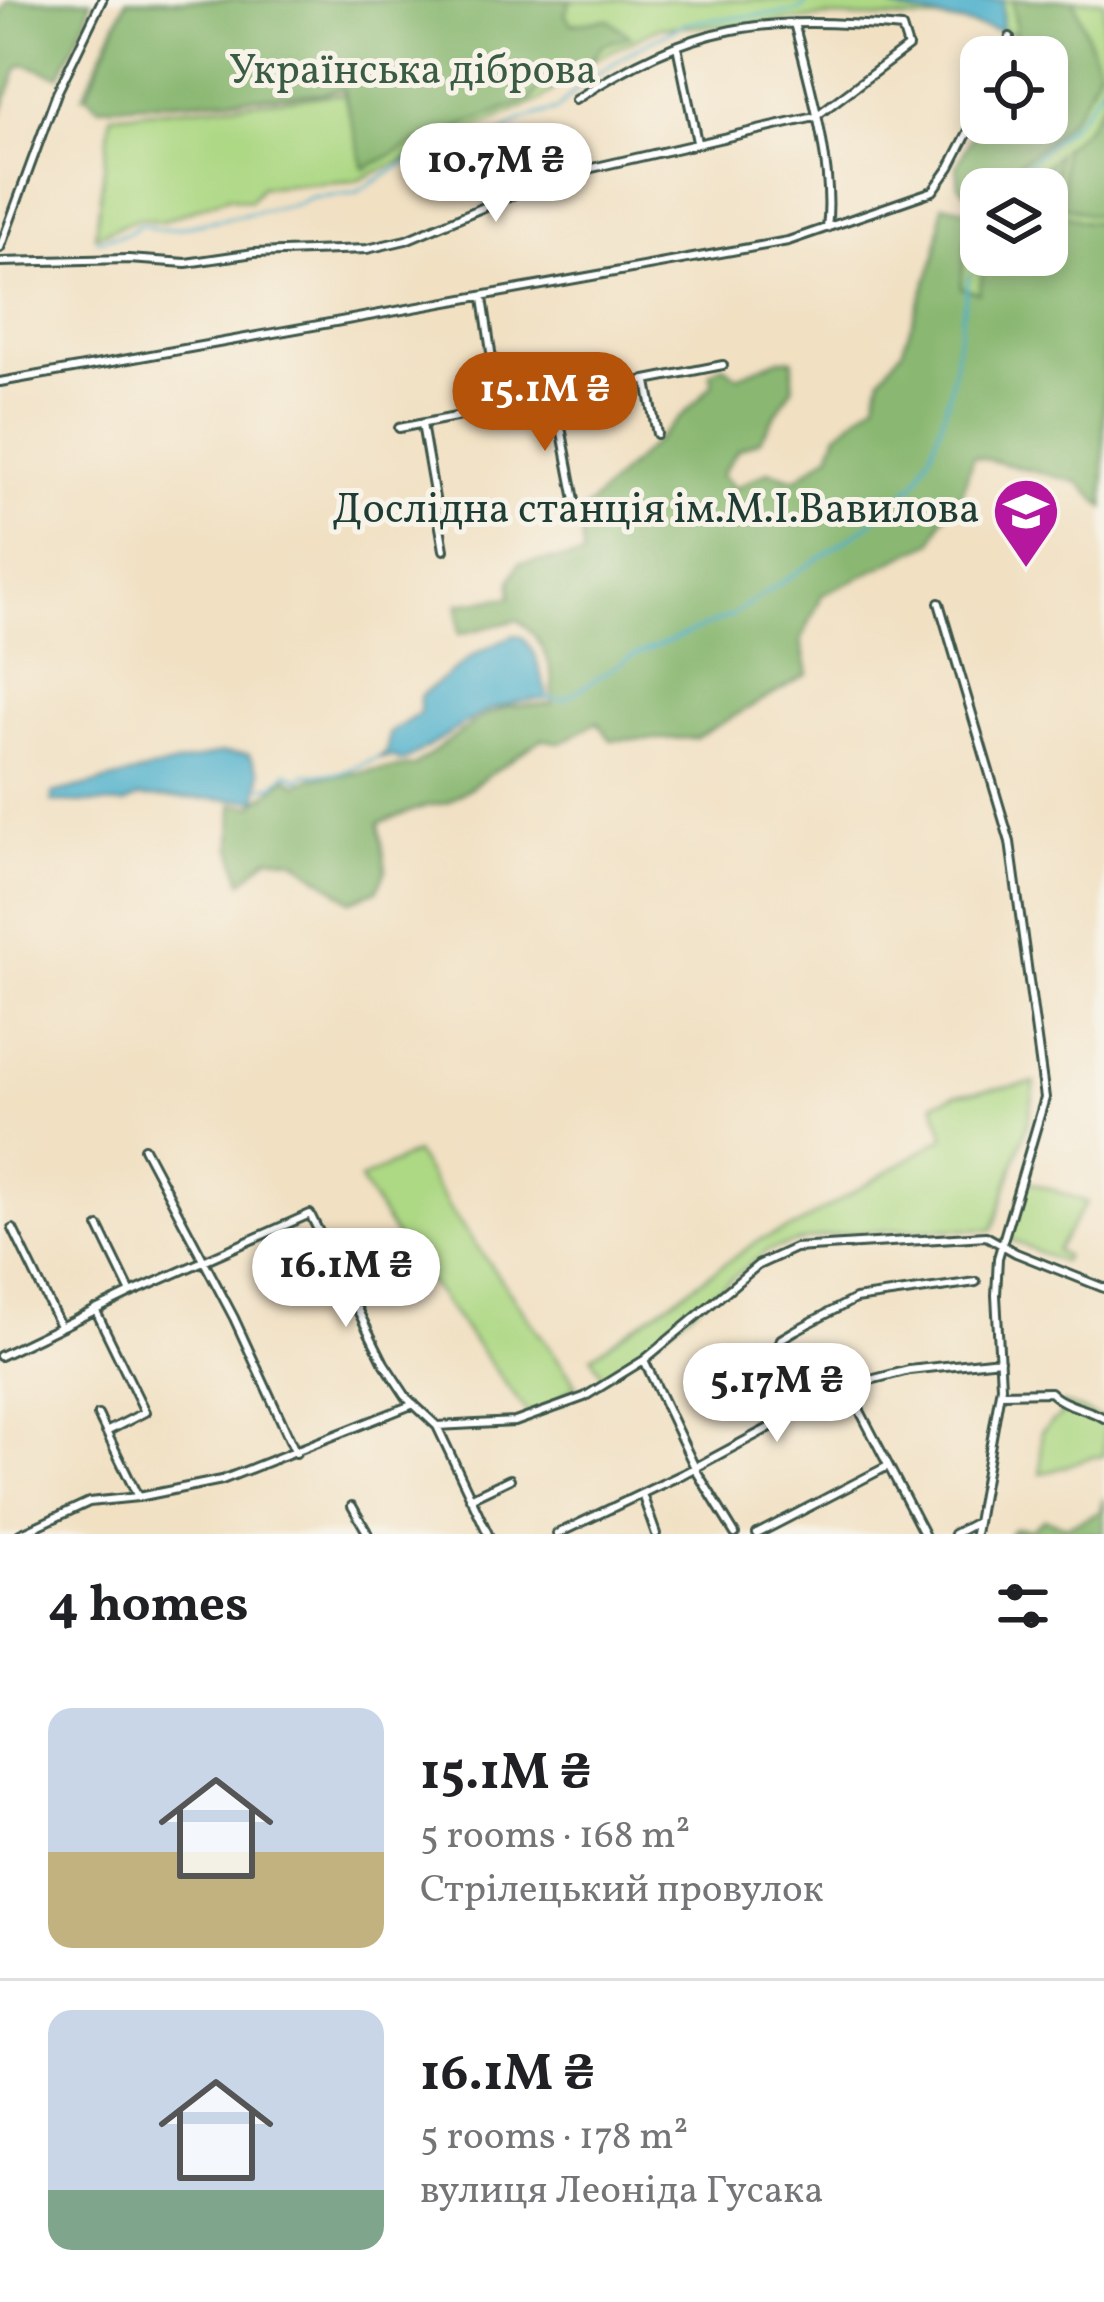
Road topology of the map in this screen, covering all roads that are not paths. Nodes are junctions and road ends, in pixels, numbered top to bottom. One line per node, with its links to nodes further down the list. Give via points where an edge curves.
1 (102, 0): 9 (street)
2 (794, 23): 3 (street, via 730,28); 5 (street); 5 (street, via 902,28 908,47)
3 (676, 44): 4 (street); 6 (street)
4 (575, 100)
5 (815, 117): 6 (street); 8 (street)
6 (697, 142): 10 (street, via 556,176 367,249 186,263)
7 (962, 144): 8 (street, via 933,191)
8 (827, 228): 11 (street)
9 (0, 248)
10 (0, 262)
11 (483, 298): 13 (street); 16 (street)
12 (723, 365): 14 (street)
13 (0, 382)
14 (647, 382): 15 (street); 19 (street)
15 (556, 401): 16 (street); 20 (street)
16 (506, 409): 17 (street)
17 (422, 424): 18 (street); 21 (street)
18 (399, 428)
19 (657, 434)
20 (575, 500)
21 (445, 550)
22 (939, 603): 26 (street, via 1010,842 1044,1082 1043,1113)
23 (144, 1148): 27 (street)
24 (99, 1228): 30 (street)
25 (13, 1229): 32 (street)
26 (1001, 1245): 29 (street); 34 (street, via 973,1235 788,1250 749,1271); 35 (street)
27 (202, 1263): 30 (street); 39 (street, via 310,1214 377,1351); 44 (street)
28 (976, 1282): 36 (street, via 850,1301 781,1339 774,1355)
29 (1104, 1288)
30 (130, 1293): 31 (street)
31 (95, 1309): 32 (street); 43 (street, via 146,1412)
32 (60, 1326): 33 (street)
33 (0, 1356)
34 (644, 1360): 42 (street, via 542,1415); 46 (street)
35 (1000, 1360): 37 (street); 38 (street)
36 (737, 1375)
37 (847, 1386): 45 (street); 46 (street)
38 (1000, 1393): 41 (street, via 1050,1392); 52 (street)
39 (414, 1404): 42 (street); 44 (street)
40 (98, 1415): 43 (street)
41 (1104, 1418)
42 (436, 1426): 50 (street)
43 (106, 1432): 49 (street)
44 (296, 1453): 49 (street, via 222,1480)
45 (888, 1466): 59 (street); 60 (street)
46 (694, 1467): 48 (street); 58 (street)
47 (510, 1479): 50 (street)
48 (642, 1494): 56 (street); 57 (street)
49 (138, 1497): 53 (street, via 89,1502)
50 (470, 1498): 55 (street)
51 (352, 1506): 54 (street)
52 (977, 1522): 61 (street); 62 (street)
53 (20, 1534)
54 (368, 1534)
55 (488, 1534)
56 (557, 1534)
57 (656, 1534)
58 (735, 1534)
59 (757, 1534)
60 (924, 1534)
61 (954, 1534)
62 (975, 1534)

